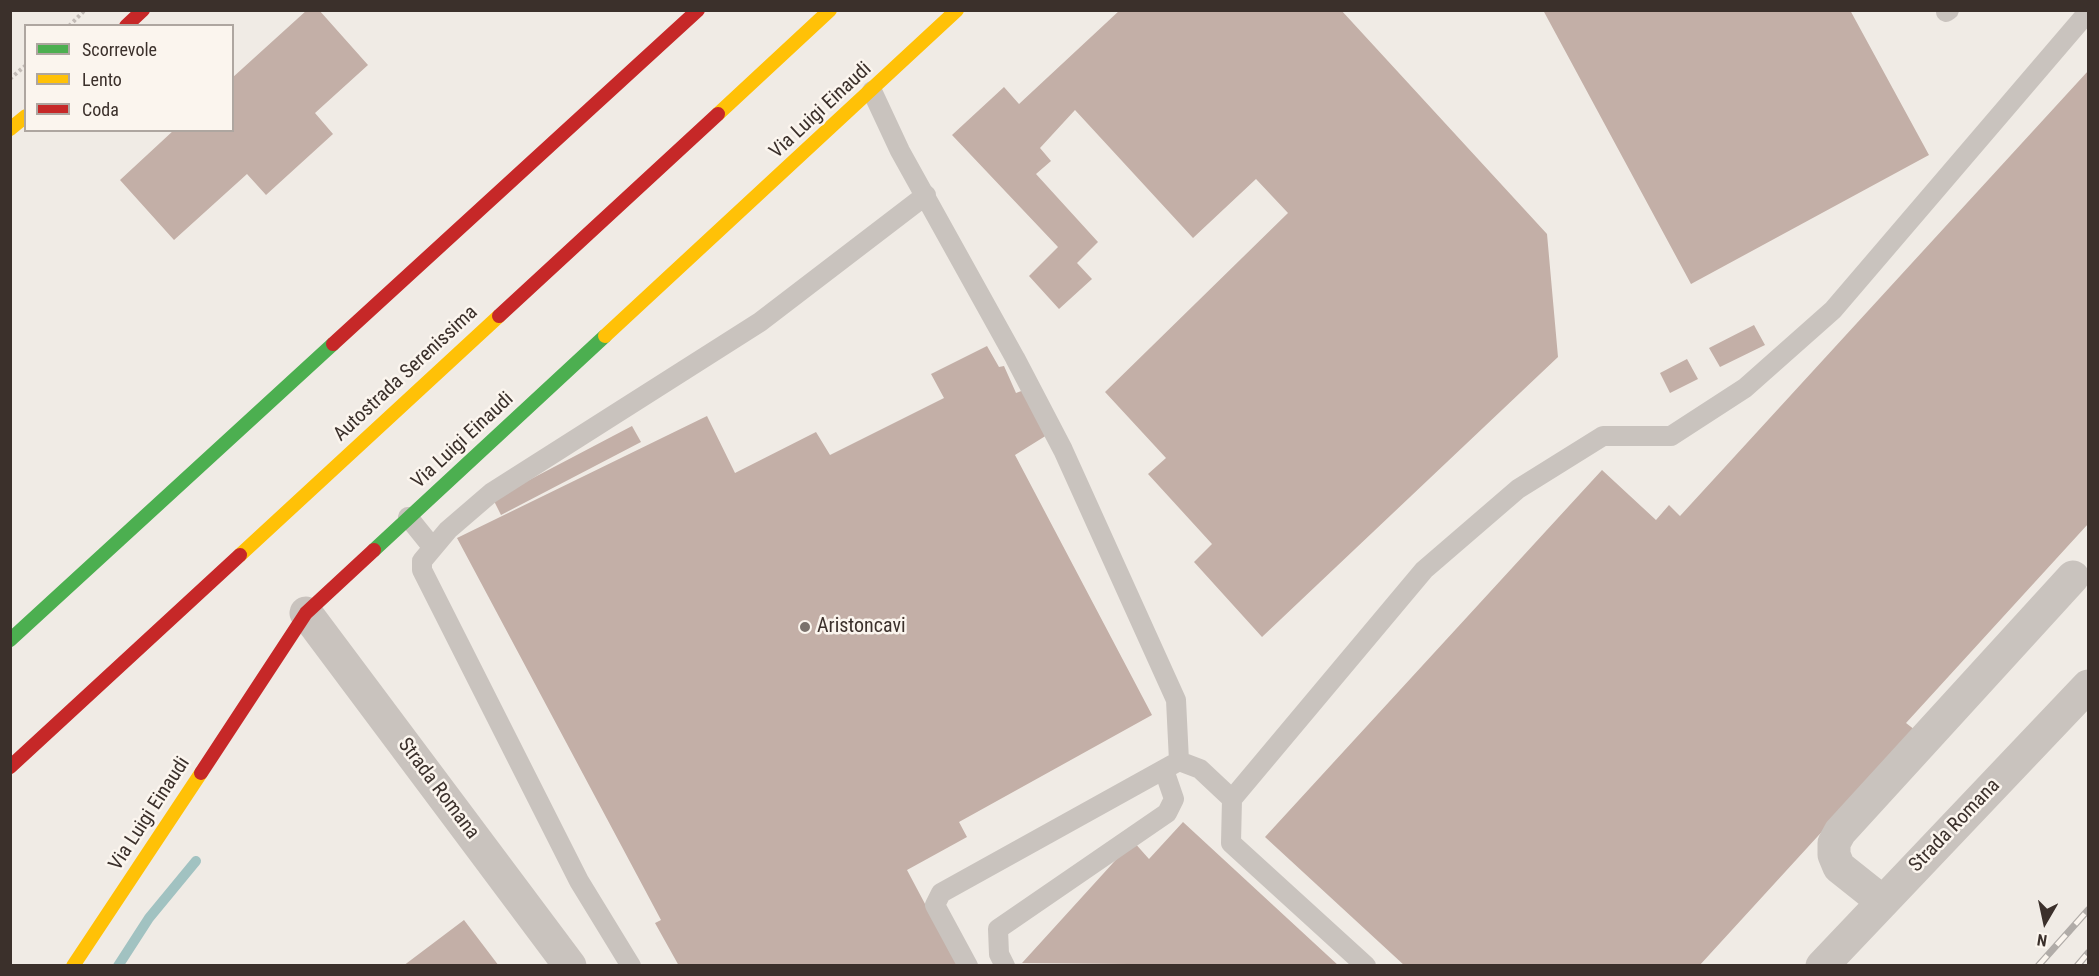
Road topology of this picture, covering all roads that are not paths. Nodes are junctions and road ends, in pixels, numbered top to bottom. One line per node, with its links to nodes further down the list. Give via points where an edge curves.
1 (143, 10): 6 (main road)
2 (698, 10): 15 (main road)
3 (830, 10): 18 (main road, Autostrada Serenissima)
4 (957, 10): 7 (main road, Via Luigi Einaudi)
5 (2088, 12): 19 (lane, via 1833,310 1745,388 1671,436 1603,436 1518,489 1424,570)
6 (128, 24)
7 (872, 91): 10 (lane); 11 (main road, Via Luigi Einaudi)
8 (24, 118): 9 (main road)
9 (10, 129)
10 (926, 195): 12 (lane, via 760,322 491,492); 17 (lane, via 1063,450 1176,700)
11 (408, 517): 12 (lane); 14 (main road, Via Luigi Einaudi)
12 (433, 548): 23 (lane, via 422,561 422,570 579,881)
13 (2073, 577): 20 (street, via 1840,832 1834,843 1839,867)
14 (306, 613): 21 (main road, Via Luigi Einaudi); 22 (street, Strada Romana)
15 (10, 640)
16 (2088, 686): 20 (street, Strada Romana)
17 (1172, 766): 19 (lane, via 1200,769); 24 (lane, via 941,893 934,905); 25 (lane, via 1174,799 1167,813 998,929 999,954)
18 (10, 767)
19 (1232, 799): 26 (lane, via 1230,843)
20 (1883, 902): 27 (street, Strada Romana)
21 (73, 966)
22 (570, 966)
23 (631, 966)
24 (968, 966)
25 (1005, 966)
26 (1366, 966)
27 (1822, 966)

